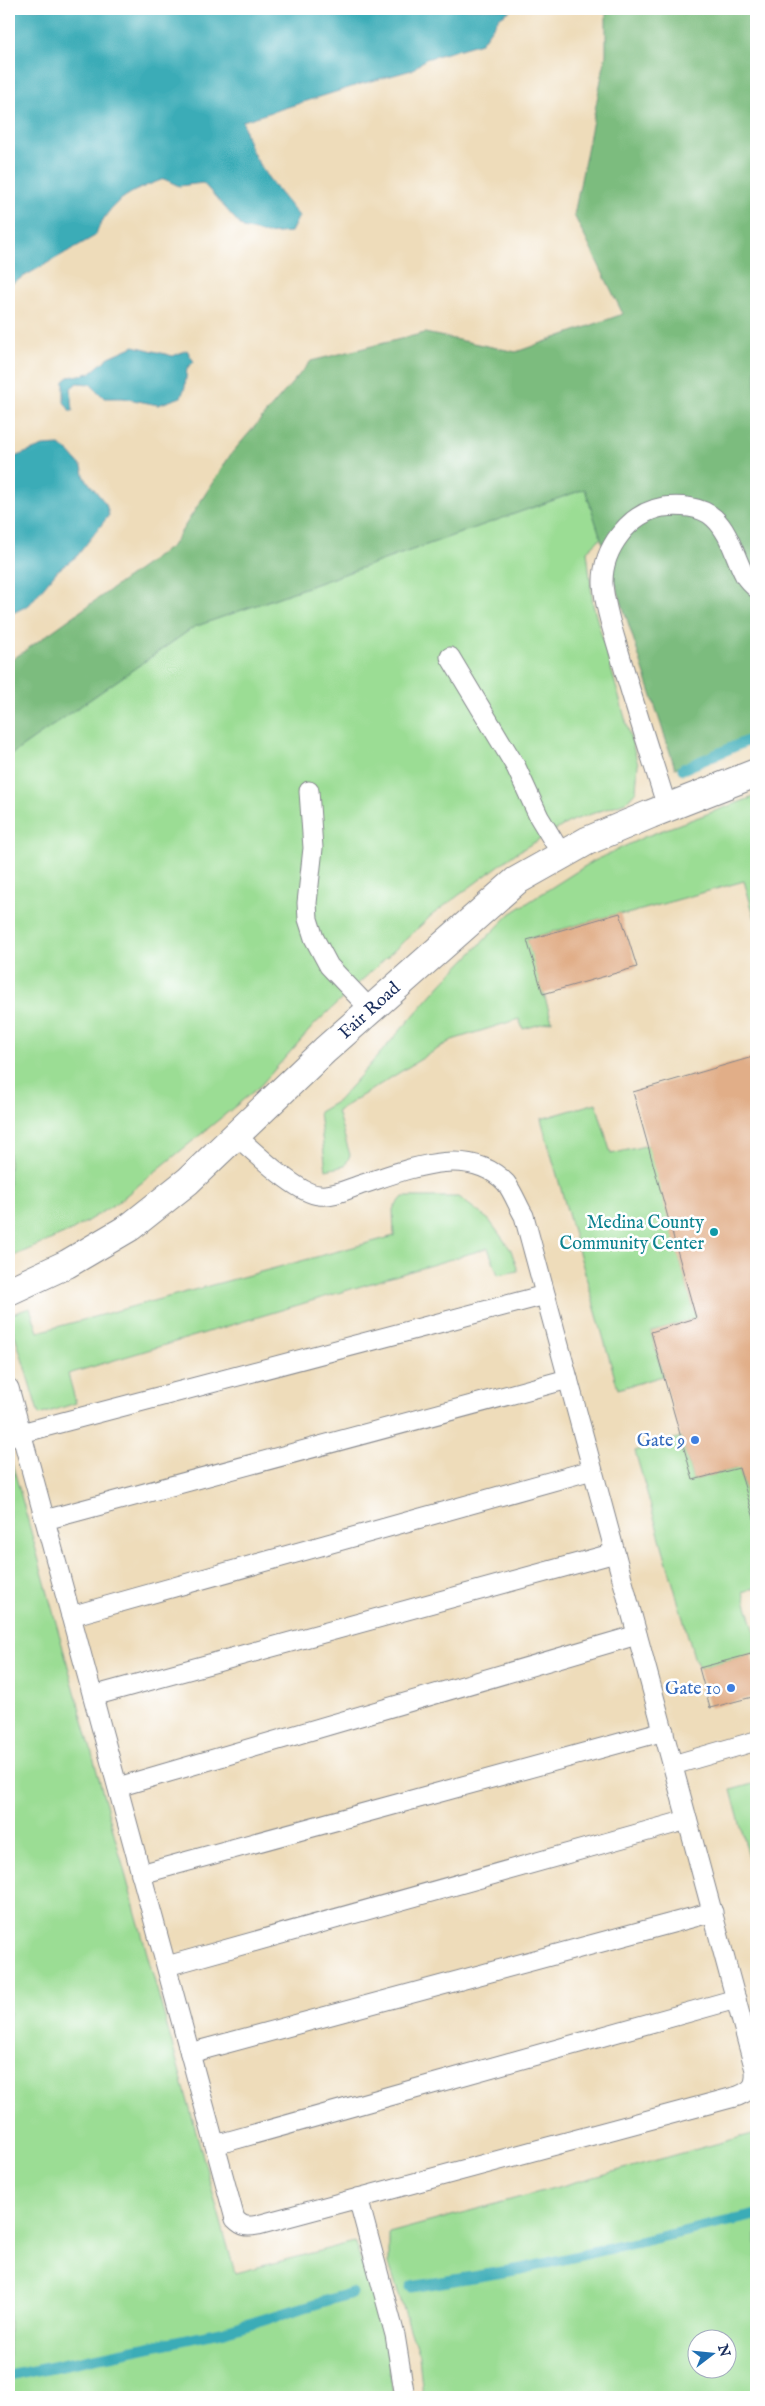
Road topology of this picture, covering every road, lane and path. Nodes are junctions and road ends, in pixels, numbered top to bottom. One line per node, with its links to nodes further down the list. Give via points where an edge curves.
1 (756, 588): 5 (lane, via 744,576 726,534 713,517 696,508 671,506 649,510 631,520 611,551 603,584 607,606)
2 (450, 657): 6 (lane, via 499,736)
3 (756, 773): 5 (street, Fair Road)
4 (309, 791): 7 (lane, via 313,848 308,919 329,966)
5 (667, 807): 6 (street, Fair Road)
6 (562, 855): 7 (street, Fair Road, via 516,881)
7 (370, 1009): 8 (street, Fair Road)
8 (236, 1136): 9 (street, Fair Road, via 188,1181 130,1227 67,1264); 10 (lane, via 294,1184 318,1196 424,1164 460,1162 485,1167 506,1183 524,1216)
9 (9, 1290)
10 (545, 1295): 11 (lane); 13 (lane)
11 (568, 1379): 14 (lane); 15 (lane)
12 (9, 1388): 13 (lane)
13 (15, 1434): 15 (lane)
14 (592, 1470): 16 (lane); 17 (lane)
15 (45, 1520): 17 (lane)
16 (615, 1553): 18 (lane); 19 (lane)
17 (71, 1616): 19 (lane)
18 (637, 1635): 20 (lane); 23 (lane)
19 (93, 1696): 23 (lane)
20 (664, 1731): 22 (lane); 25 (lane)
21 (756, 1741): 22 (lane)
22 (673, 1765): 24 (lane)
23 (118, 1787): 25 (lane)
24 (687, 1820): 26 (lane); 27 (lane)
25 (141, 1874): 27 (lane)
26 (712, 1912): 28 (lane); 29 (lane)
27 (166, 1966): 29 (lane)
28 (736, 1999): 30 (lane); 31 (lane)
29 (190, 2053): 31 (lane)
30 (756, 2082): 32 (lane, via 751,2090 738,2096)
31 (215, 2145): 32 (lane, via 235,2219 245,2227)
32 (358, 2198): 33 (lane, via 395,2335)
33 (405, 2397)

